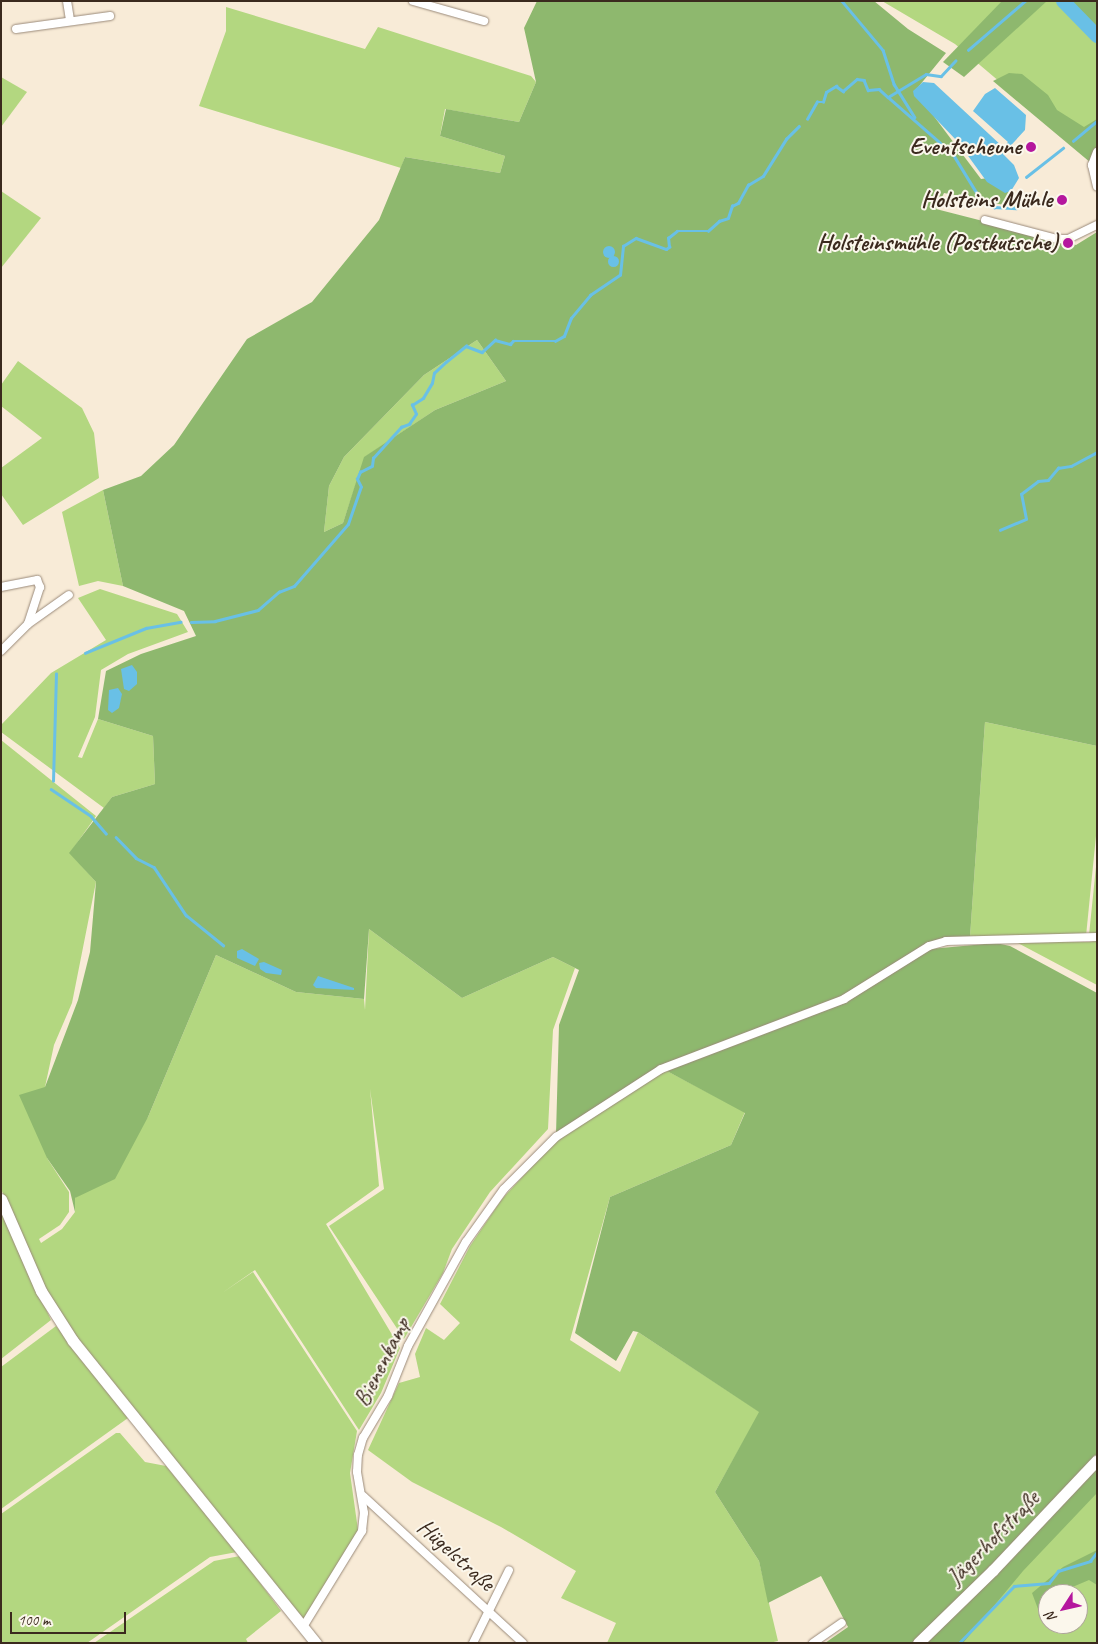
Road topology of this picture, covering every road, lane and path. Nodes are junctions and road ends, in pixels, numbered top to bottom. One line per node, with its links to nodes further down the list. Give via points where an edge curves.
1 (67, 1): 4 (street)
2 (413, 1): 5 (street)
3 (110, 16): 4 (street)
4 (70, 21): 6 (street)
5 (484, 21)
6 (16, 29)
7 (1097, 152): 8 (street, via 1092,165)
8 (1097, 186)
9 (986, 220): 10 (street, via 1058,239 1068,239)
10 (1097, 226)
11 (1, 587): 13 (street, via 37,580 40,587)
12 (69, 595): 13 (street)
13 (28, 624): 14 (street)
14 (1, 651)
15 (1097, 937): 18 (street, Bienenkamp, via 946,941 929,946 844,999 661,1069 556,1137 504,1189 466,1242 408,1346 388,1396 363,1438 357,1472)
16 (1, 1199): 22 (street, via 41,1292 73,1341)
17 (1097, 1460): 27 (street, Jägerhofstraße, via 968,1596)
18 (363, 1496): 20 (street, Hügelstraße); 22 (street, Bienenkamp, via 362,1530)
19 (509, 1570): 20 (street)
20 (488, 1610): 24 (street); 25 (street, Hügelstraße)
21 (842, 1624): 26 (street)
22 (303, 1627): 23 (street)
23 (316, 1643)
24 (473, 1643)
25 (523, 1643)
26 (814, 1643)
27 (918, 1643)

